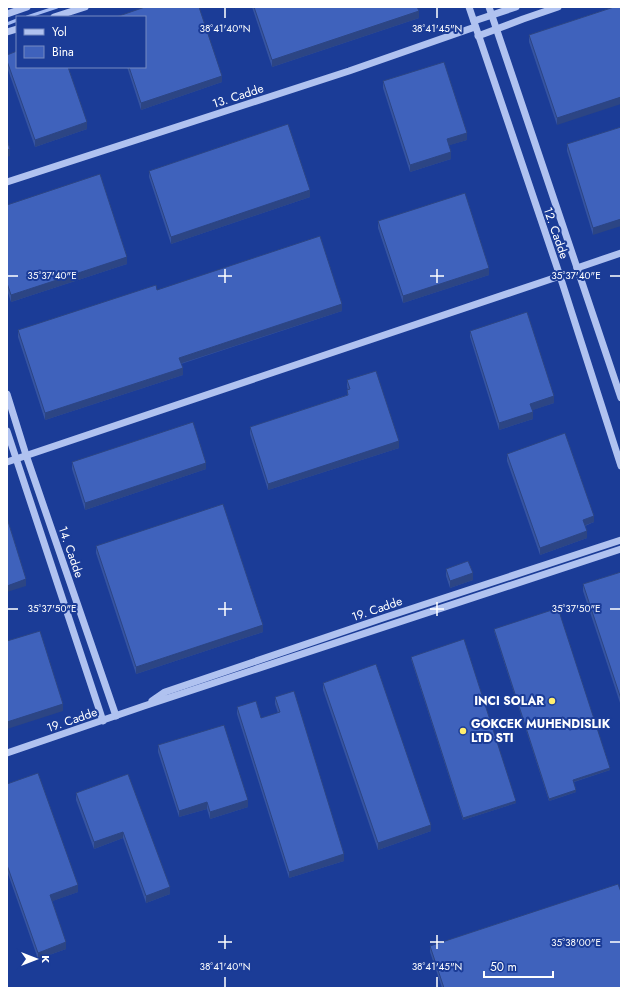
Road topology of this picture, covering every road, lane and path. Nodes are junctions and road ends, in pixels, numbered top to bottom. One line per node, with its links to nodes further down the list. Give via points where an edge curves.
1 (27, 7): 7 (lane)
2 (85, 7): 9 (lane)
3 (469, 7): 10 (lane, 12. Cadde)
4 (489, 7): 8 (lane, 12. Cadde)
5 (516, 7): 8 (lane)
6 (558, 7): 11 (lane)
7 (7, 14)
8 (492, 15): 10 (lane, 13. Cadde); 11 (lane, 12. Cadde)
9 (57, 16)
10 (474, 24): 12 (lane, 12. Cadde); 13 (lane, 13. Cadde, via 349,71)
11 (497, 29): 12 (lane); 15 (lane, 12. Cadde)
12 (478, 36): 16 (lane, 12. Cadde)
13 (7, 182)
14 (621, 254): 15 (lane)
15 (577, 268): 18 (lane, 12. Cadde)
16 (560, 276): 20 (lane); 23 (lane, 12. Cadde)
17 (7, 394): 20 (lane, 14. Cadde)
18 (621, 398)
19 (7, 431): 21 (lane)
20 (26, 455): 21 (lane); 27 (lane, 14. Cadde)
21 (16, 459): 22 (lane); 28 (lane)
22 (7, 462)
23 (621, 466)
24 (621, 540): 26 (lane, 19. Cadde, via 165,692)
25 (621, 549): 26 (lane, 19. Cadde)
26 (144, 706): 27 (lane, 19. Cadde)
27 (116, 716): 28 (lane, 19. Cadde)
28 (103, 721): 29 (lane, 19. Cadde)
29 (7, 753)

